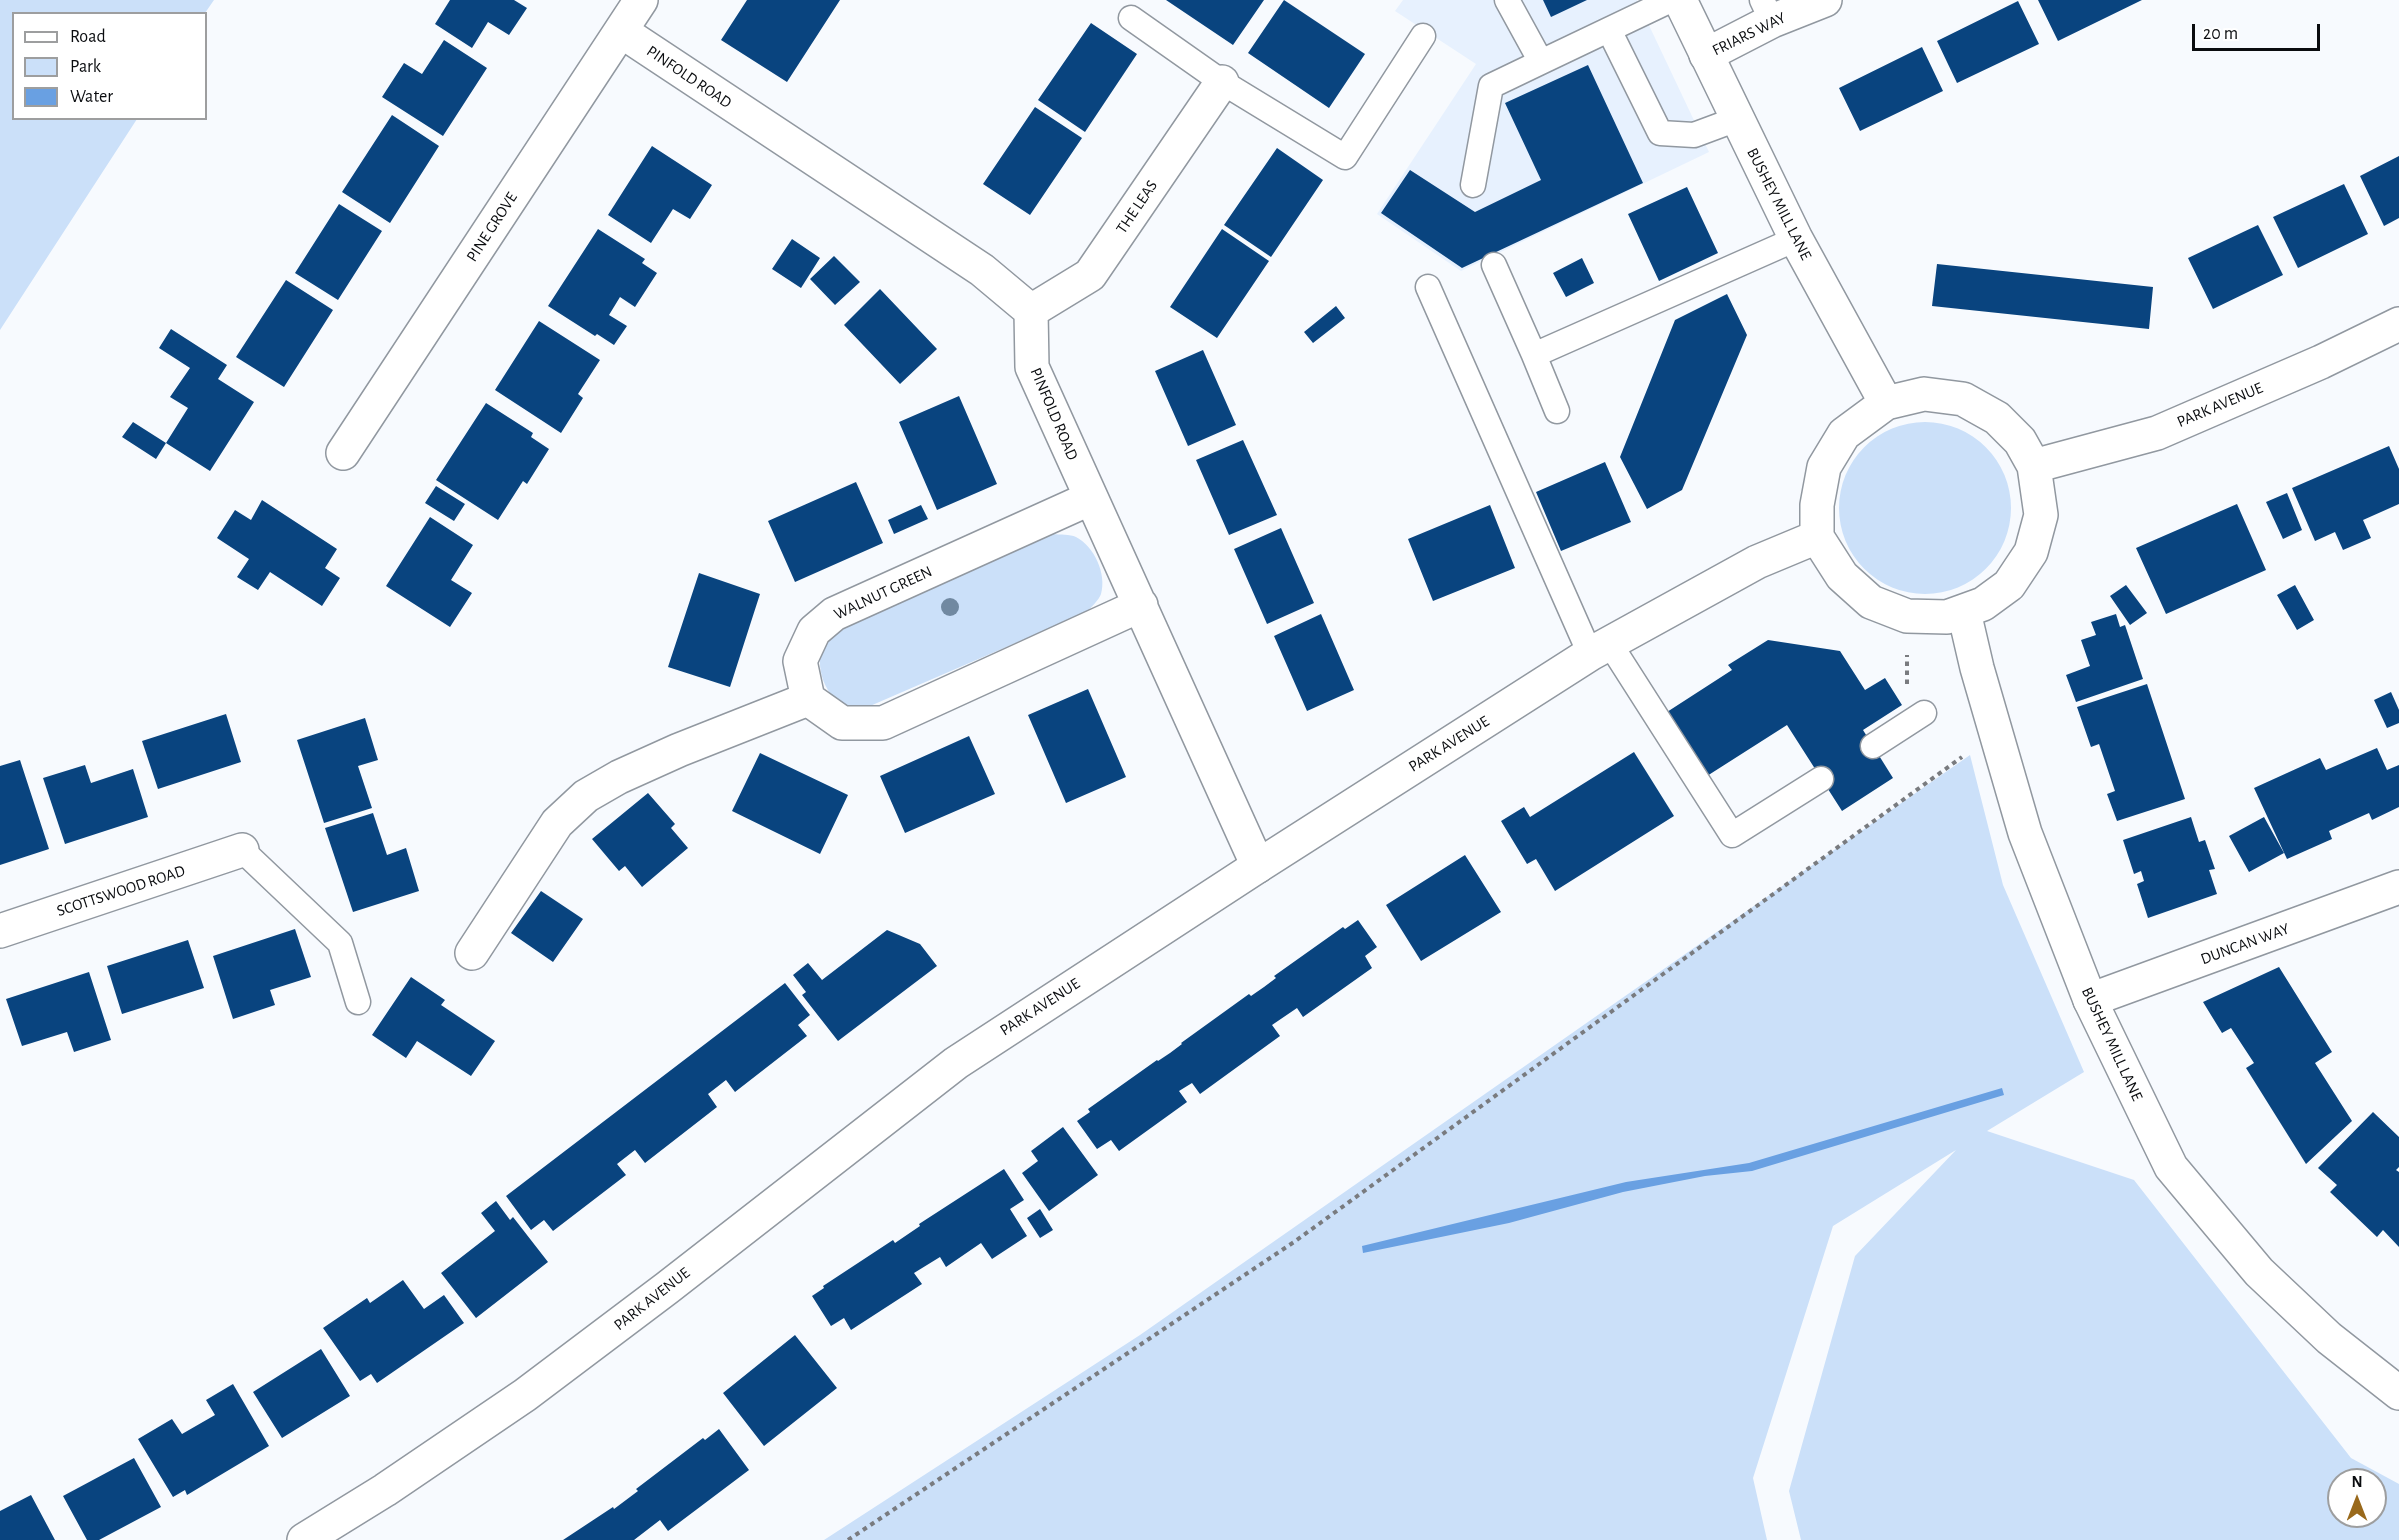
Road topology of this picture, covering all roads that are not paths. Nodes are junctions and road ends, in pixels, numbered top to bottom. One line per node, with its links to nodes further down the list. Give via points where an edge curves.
1 (641, 0): 9 (street, PINE GROVE)
2 (1507, 0): 12 (lane)
3 (1671, 0): 8 (lane)
4 (1680, 0): 11 (street, BUSHEY MILL LANE)
5 (1825, 0): 6 (street, FRIARS WAY)
6 (1767, 11): 11 (street, FRIARS WAY)
7 (1131, 18): 13 (lane)
8 (1609, 30): 12 (lane); 14 (lane, via 1660,133 1694,135)
9 (621, 31): 19 (street, PINFOLD ROAD, via 982,270); 24 (street, PINE GROVE)
10 (1423, 36): 13 (lane, via 1345,157)
11 (1706, 55): 14 (street, BUSHEY MILL LANE)
12 (1541, 62): 15 (lane, via 1491,86)
13 (1222, 82): 19 (street, THE LEAS, via 1090,275)
14 (1737, 119): 16 (street, BUSHEY MILL LANE)
15 (1473, 185)
16 (1796, 238): 21 (lane); 22 (street, BUSHEY MILL LANE)
17 (1494, 265): 21 (lane)
18 (1428, 287): 30 (lane)
19 (1031, 311): 26 (street, PINFOLD ROAD, via 1032,367)
20 (2399, 324): 25 (street, PARK AVENUE, via 2157,432)
21 (1534, 355): 23 (lane)
22 (1886, 403): 25 (street, via 1924,394 1963,399 1997,418 2020,441); 27 (street, via 1844,434 1824,467 1817,506)
23 (1557, 411)
24 (343, 453)
25 (2034, 466): 29 (street, via 2041,515 2031,552 2009,585)
26 (1091, 498): 28 (street, PINFOLD ROAD); 31 (street, WALNUT GREEN, via 834,614 814,631 800,661)
27 (1817, 537): 29 (street, via 1842,576 1871,602 1908,616 1947,617); 30 (street, PARK AVENUE, via 1757,562)
28 (1141, 605): 31 (street, via 883,723 842,723); 36 (street, PINFOLD ROAD)
29 (1964, 612): 40 (street, BUSHEY MILL LANE, via 2025,833)
30 (1600, 649): 34 (lane, via 1732,835); 36 (street, PARK AVENUE)
31 (808, 699): 39 (street, via 680,750 586,796 557,823)
32 (1915, 718): 33 (lane)
33 (1873, 746)
34 (1821, 779)
35 (242, 850): 38 (street, SCOTTSWOOD ROAD); 41 (lane, via 340,943)
36 (1258, 866): 43 (street, PARK AVENUE, via 956,1063 525,1395)
37 (2399, 887): 40 (street, DUNCAN WAY)
38 (0, 931)
39 (472, 953)
40 (2090, 1000): 42 (street, BUSHEY MILL LANE, via 2171,1167 2259,1272 2329,1338)
41 (358, 1002)
42 (2399, 1392)
43 (304, 1540)

